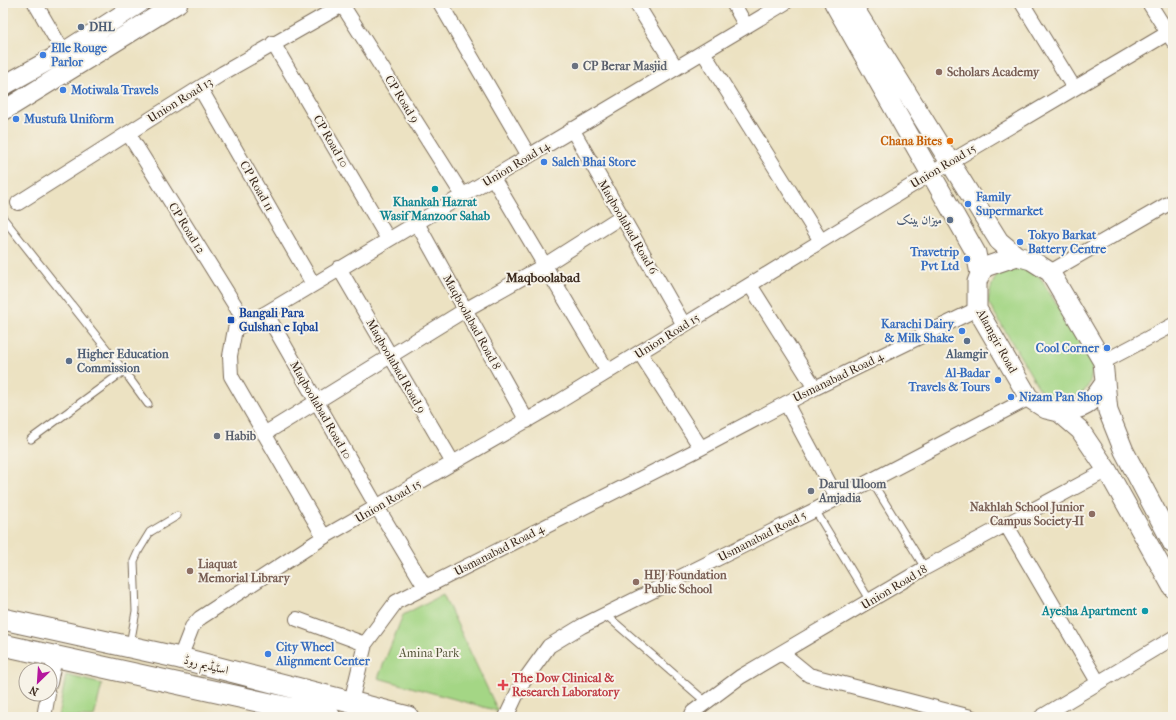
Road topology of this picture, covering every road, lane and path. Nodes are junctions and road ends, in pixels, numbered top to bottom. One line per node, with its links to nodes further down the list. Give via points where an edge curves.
1 (35, 3): 17 (street)
2 (139, 3): 17 (street)
3 (178, 3): 17 (street)
4 (440, 3): 25 (street)
5 (636, 3): 18 (street)
6 (733, 3): 13 (street)
7 (785, 3): 13 (street, Union Road 14)
8 (834, 3): 27 (street, Alamgir Road)
9 (851, 3): 26 (street)
10 (1022, 3): 21 (street)
11 (1149, 3): 14 (street)
12 (343, 4): 15 (street, Union Road 13); 29 (street, CP Road 9)
13 (746, 26): 16 (street, Union Road 14)
14 (1171, 35): 21 (street, Union Road 15)
15 (274, 43): 20 (street, Union Road 13); 35 (street, CP Road 10)
16 (703, 52): 18 (street, Union Road 14); 36 (street)
17 (68, 60): 19 (street); 22 (street)
18 (676, 68): 23 (street, Union Road 14)
19 (3, 86)
20 (200, 88): 24 (street, Union Road 13); 42 (street, CP Road 11)
21 (1074, 88): 26 (street, Union Road 15)
22 (3, 111)
23 (572, 129): 25 (street, Union Road 14); 32 (street, Maqboolabad Road 6)
24 (128, 133): 31 (street, Union Road 13); 47 (street, CP Road 12)
25 (529, 156): 28 (street, Union Road 14)
26 (950, 162): 27 (street, Union Road 15); 37 (street, via 999,241)
27 (931, 173): 36 (street, Union Road 15); 41 (street, Alamgir Road, via 976,254)
28 (493, 178): 29 (street, Union Road 14); 38 (street)
29 (463, 196): 34 (street, Union Road 14)
30 (1173, 201): 40 (street)
31 (18, 203)
32 (622, 216): 38 (street); 48 (street, Maqboolabad Road 6)
33 (3, 218): 53 (lane)
34 (417, 222): 35 (street, Union Road 14); 45 (street, Maqboolabad Road 8)
35 (388, 239): 39 (street, Union Road 14)
36 (821, 241): 43 (street, Union Road 15)
37 (1017, 256): 40 (street, via 1031,260); 41 (street, via 985,267)
38 (545, 265): 45 (street); 54 (street)
39 (339, 268): 42 (street, Union Road 14); 51 (street, Maqboolabad Road 9)
40 (1050, 272): 52 (street)
41 (980, 274): 44 (street, Alamgir Road, via 977,282)
42 (313, 284): 46 (street, Union Road 14)
43 (750, 285): 48 (street, Union Road 15); 56 (street)
44 (977, 309): 56 (street, Usmanabad Road 4); 57 (street, Alamgir Road)
45 (466, 310): 51 (street); 62 (street, Maqboolabad Road 8)
46 (266, 313): 47 (street, Union Road 14); 58 (street, Maqboolabad Road 10)
47 (246, 323): 63 (street, via 235,329 230,356 231,376)
48 (684, 325): 50 (street, Union Road 15)
49 (1173, 325): 52 (street)
50 (640, 353): 54 (street, Union Road 15); 65 (street)
51 (390, 357): 58 (street); 66 (street, Maqboolabad Road 9)
52 (1104, 362): 55 (street)
53 (124, 371): 60 (lane); 64 (lane)
54 (608, 372): 62 (street, Union Road 15)
55 (1104, 384): 61 (street, via 1092,403 1075,410); 75 (street, via 1108,411 1122,444)
56 (815, 388): 59 (street, Usmanabad Road 4)
57 (1029, 398): 61 (street, Alamgir Road, via 1046,409); 68 (street, Usmanabad Road 5)
58 (316, 401): 63 (street); 70 (street, Maqboolabad Road 10)
59 (786, 403): 65 (street, Usmanabad Road 4); 69 (street)
60 (148, 404)
61 (1059, 412): 67 (street, Alamgir Road, via 1080,430)
62 (527, 421): 66 (street, Union Road 15)
63 (264, 434): 74 (street)
64 (31, 439)
65 (701, 448): 77 (street, Usmanabad Road 4)
66 (453, 463): 70 (street, Union Road 15)
67 (1107, 470): 73 (street, Union Road 18); 78 (street, Alamgir Road)
68 (872, 480): 69 (street, Usmanabad Road 5); 76 (lane)
69 (838, 498): 71 (street, Usmanabad Road 5)
70 (377, 507): 74 (street, Union Road 15); 77 (street)
71 (815, 510): 79 (lane); 80 (street, Usmanabad Road 5)
72 (177, 516): 86 (lane, via 150,532 134,562 136,611)
73 (1007, 526): 76 (street, Union Road 18); 91 (street)
74 (324, 537): 89 (street, Union Road 15, via 200,618 192,627)
75 (1173, 544)
76 (925, 568): 79 (street, Union Road 18)
77 (425, 587): 84 (street, Usmanabad Road 4, via 396,602)
78 (1173, 588)
79 (870, 601): 87 (street, Union Road 18)
80 (605, 614): 94 (lane); 98 (street, Usmanabad Road 5, via 549,646 521,685)
81 (3, 619): 86 (main road, اسٹیڈیم روڈ)
82 (297, 619): 84 (street)
83 (1173, 638): 91 (street)
84 (365, 644): 93 (street, Usmanabad Road 4)
85 (3, 645): 88 (main road, اسٹیڈیم روڈ)
86 (129, 647): 89 (main road, اسٹیڈیم روڈ)
87 (782, 653): 94 (street, Union Road 18, via 740,677); 100 (street, via 809,675)
88 (55, 657): 90 (street); 96 (main road, اسٹیڈیم روڈ)
89 (180, 658): 93 (main road, اسٹیڈیم روڈ)
90 (54, 662)
91 (1098, 682): 101 (street)
92 (47, 702): 95 (street)
93 (351, 702): 97 (main road, اسٹیڈیم روڈ)
94 (706, 702): 99 (street, Union Road 18, via 693,712)
95 (44, 717)
96 (330, 717)
97 (408, 717)
98 (506, 717)
99 (691, 717)
100 (971, 717)
101 (1041, 717)

